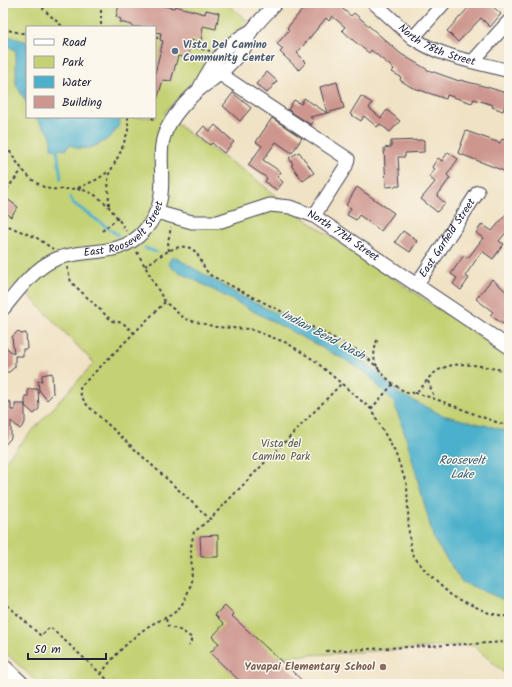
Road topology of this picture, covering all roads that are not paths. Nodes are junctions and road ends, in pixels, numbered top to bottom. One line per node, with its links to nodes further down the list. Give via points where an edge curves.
1 (276, 3): 5 (street, East Roosevelt Street)
2 (374, 3): 6 (street, North 78th Street)
3 (444, 3): 6 (street)
4 (509, 21): 7 (street)
5 (251, 31): 9 (street, East Roosevelt Street, via 245,46); 10 (street, East Roosevelt Street, via 236,38 211,66)
6 (414, 38): 7 (street, North 78th Street, via 442,53)
7 (473, 61): 8 (street, North 78th Street)
8 (509, 71)
9 (220, 74): 10 (street, East Roosevelt Street); 13 (street, via 348,159)
10 (200, 89): 12 (street, East Roosevelt Street, via 174,117 165,135 162,159 163,188)
11 (478, 192): 14 (street, East Garfield Street)
12 (156, 212): 13 (street, North 77th Street, via 192,222 218,222 270,205 290,206); 15 (street, East Roosevelt Street, via 144,231 123,245 105,251 61,258 40,269)
13 (314, 216): 14 (street, North 77th Street)
14 (417, 284): 16 (street, North 77th Street)
15 (3, 308)
16 (509, 347)
17 (3, 665): 18 (street)
18 (16, 682)

